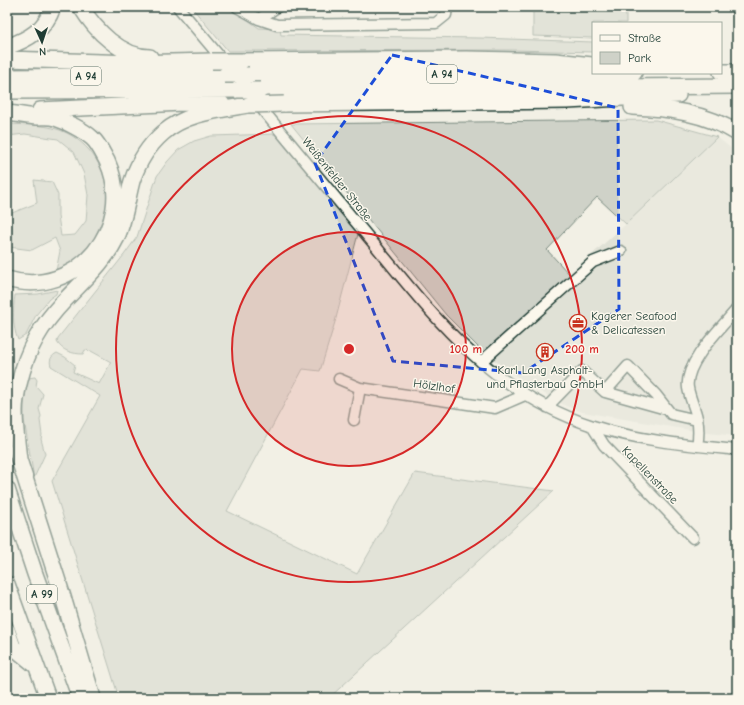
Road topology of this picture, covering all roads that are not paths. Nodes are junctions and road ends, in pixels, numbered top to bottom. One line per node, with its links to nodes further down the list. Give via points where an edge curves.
1 (54, 7): 8 (highway, via 38,31 23,42)
2 (81, 7): 10 (highway, via 102,34 123,49 146,57 170,58)
3 (237, 7): 7 (street)
4 (277, 7): 7 (street)
5 (447, 7): 7 (street, via 446,15 436,23 277,25)
6 (182, 8): 25 (street, Weißenfelder Straße, via 444,327)
7 (258, 19)
8 (7, 47)
9 (7, 59): 10 (highway)
10 (185, 62): 11 (highway, bridge, via 466,59 554,61)
11 (592, 65)
12 (722, 72): 13 (highway)
13 (737, 72)
14 (592, 73): 15 (highway, A 94, bridge)
15 (7, 77)
16 (737, 86): 17 (highway, A 94, bridge); 18 (highway, via 674,96)
17 (7, 91)
18 (534, 100): 19 (highway, bridge); 21 (highway, via 554,108 651,108 682,112 703,117)
19 (248, 105): 20 (highway, via 182,103); 38 (highway, via 199,114 174,125 151,145 144,155 132,182 117,237 106,256 56,310 30,347 15,410)
20 (7, 113): 23 (highway, via 54,117 92,138 109,167 115,189 112,220 98,246 84,263 60,278 40,282 17,282)
21 (737, 134)
22 (621, 251): 25 (street, via 593,262)
23 (7, 279)
24 (737, 309): 33 (street, via 696,359 688,375 688,388)
25 (481, 362): 29 (street, Weißenfelder Straße)
26 (339, 379): 27 (street, Hölzlhof)
27 (360, 388): 29 (street, Hölzlhof, via 495,408); 32 (street)
28 (606, 392): 30 (street, via 582,371); 31 (street); 31 (street, via 628,366)
29 (525, 395): 30 (street, Weißenfelder Straße)
30 (547, 407): 35 (street, Weißenfelder Straße)
31 (666, 408): 33 (street, via 671,414)
32 (354, 420)
33 (697, 420): 36 (street)
34 (7, 421): 38 (highway)
35 (592, 426): 36 (street, Weißenfelder Straße, via 648,440); 40 (street, Kapellenstraße, via 604,445)
36 (697, 446): 37 (street, Weißenfelder Straße)
37 (737, 450)
38 (19, 459): 46 (highway)
39 (7, 489): 45 (highway, A 99)
40 (693, 538)
41 (7, 584): 43 (highway, A 99)
42 (7, 630): 43 (highway, via 13,647)
43 (36, 666): 44 (highway, A 99)
44 (48, 698)
45 (80, 698)
46 (94, 698)

